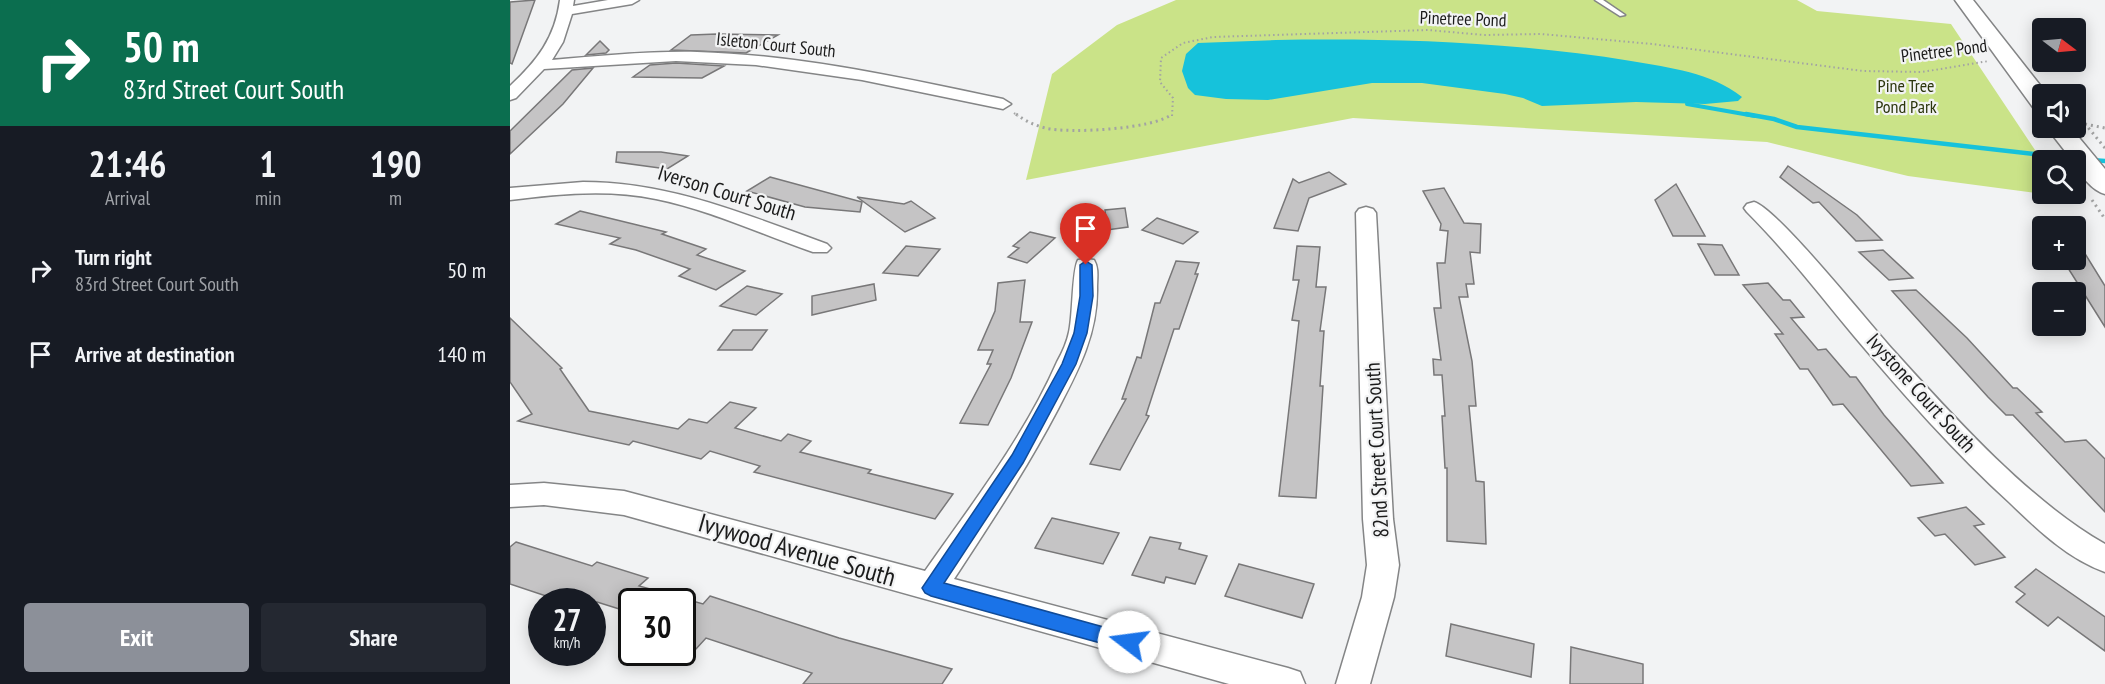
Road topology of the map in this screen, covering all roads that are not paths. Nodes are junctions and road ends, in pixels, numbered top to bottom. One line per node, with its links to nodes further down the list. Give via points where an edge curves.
1 (632, 0): 4 (street)
2 (1598, 0): 5 (lane)
3 (1964, 0): 7 (main road)
4 (566, 6): 6 (street, via 564,25)
5 (1622, 15)
6 (543, 65): 8 (street); 9 (street, Isleton Court South, via 730,58 816,67)
7 (2032, 90)
8 (510, 95)
9 (1003, 104)
10 (2067, 138): 11 (main road)
11 (2105, 186)
12 (510, 194): 15 (street, Iverson Court South, via 586,188 655,193)
13 (1754, 208): 18 (street, Ivystone Court South, via 1785,237 1980,460 2042,515)
14 (1366, 213): 21 (street, 82nd Street Court South, via 1383,565)
15 (820, 248)
16 (1086, 265): 19 (street, via 1080,333 1069,364 1018,459)
17 (510, 496): 19 (street, Ivywood Avenue South, via 544,494 624,503)
18 (2105, 559)
19 (931, 588): 20 (street, Ivywood Avenue South)
20 (1288, 684)
21 (1353, 684)

